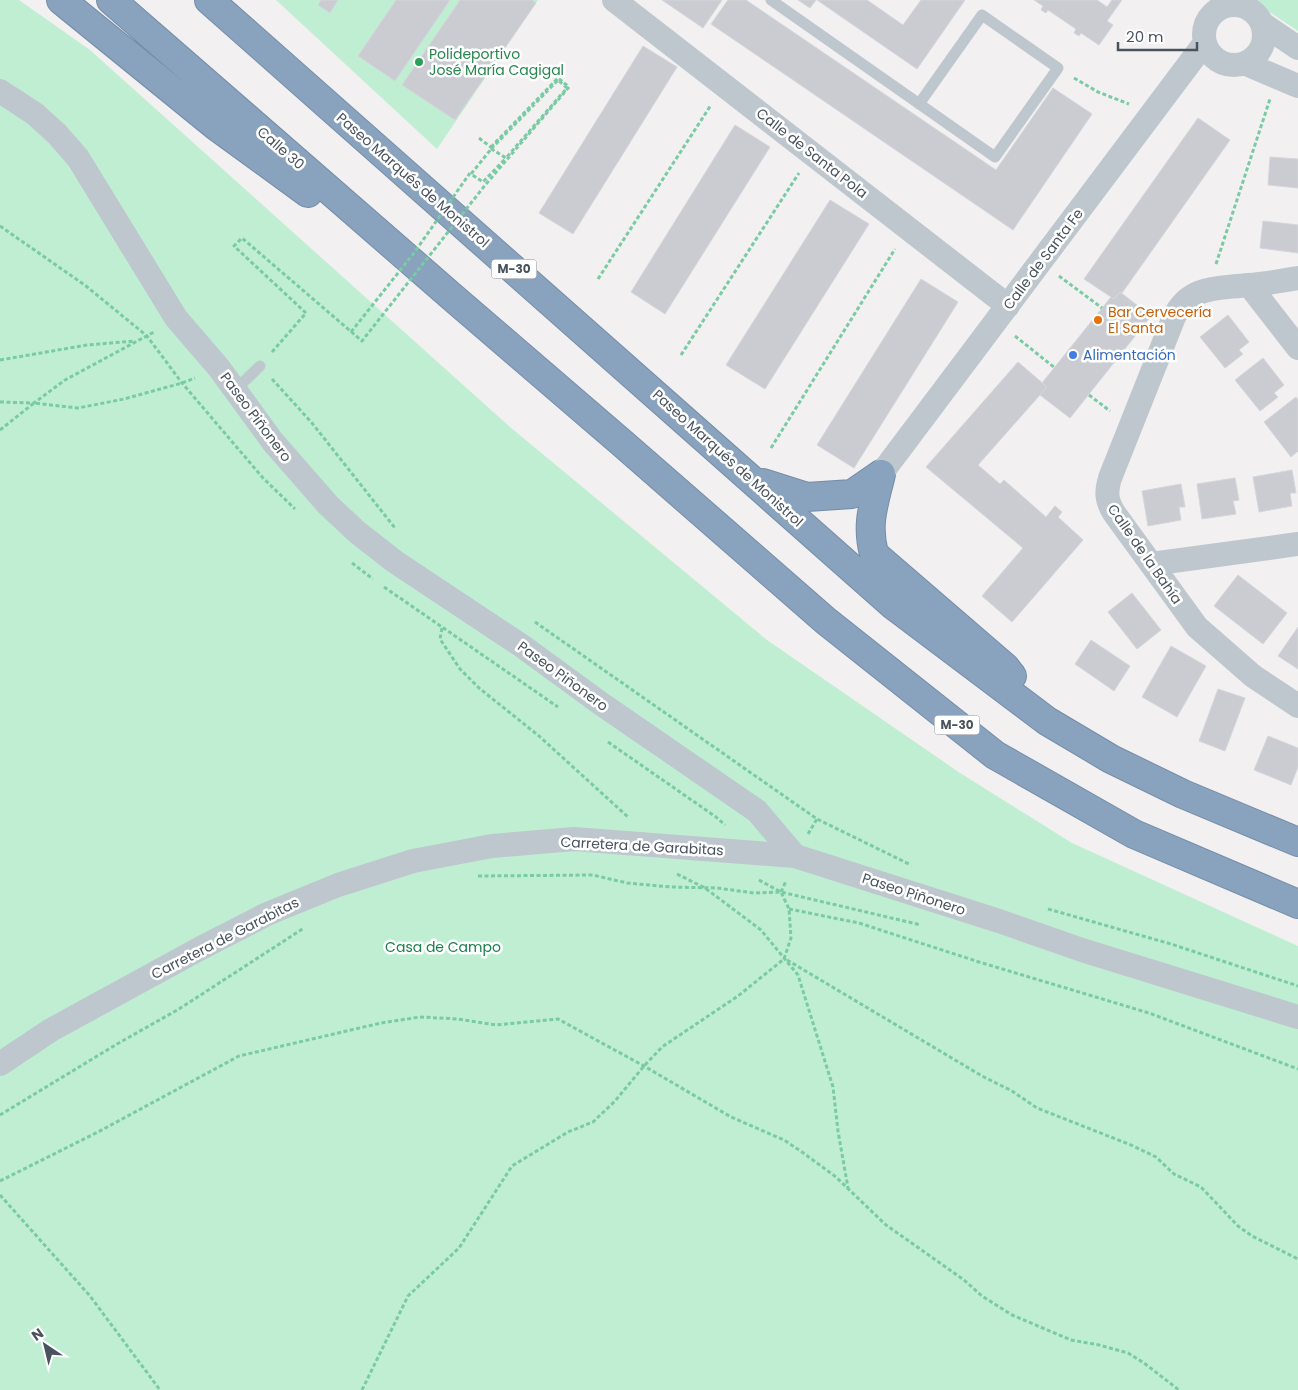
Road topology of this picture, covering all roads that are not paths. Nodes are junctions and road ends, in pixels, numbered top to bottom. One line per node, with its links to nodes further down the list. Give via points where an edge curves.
1 (61, 0): 16 (highway, via 216,126)
2 (111, 0): 16 (highway, Calle 30 / M-30)
3 (208, 0): 22 (highway, Paseo Marqués de Monistrol / M-30)
4 (614, 0): 17 (street, Calle de Santa Pola, via 908,228)
5 (771, 0): 13 (lane)
6 (1229, 2): 7 (street, via 1257,14); 8 (street, via 1216,10 1206,24)
7 (1264, 25): 9 (street); 10 (street, via 1266,37 1258,56)
8 (1204, 44): 10 (street, via 1216,61 1228,66); 17 (street, Calle de Santa Fe)
9 (1298, 48)
10 (1246, 64): 11 (street)
11 (1287, 81)
12 (0, 91): 20 (street, Paseo Piñonero, via 35,114 78,158 176,318)
13 (919, 104): 13 (lane, via 995,157 1058,68 982,15)
14 (1298, 278): 15 (street, Calle de la Bahía)
15 (1249, 285): 18 (street); 24 (street, Calle de la Bahía, via 1208,289 1183,303 1174,317 1106,491 1114,513)
16 (451, 296): 29 (highway, M-30, via 826,621 995,755 1134,834)
17 (1002, 314): 21 (street, Calle de Santa Fe)
18 (1298, 348)
19 (260, 366): 20 (lane)
20 (235, 390): 28 (street, Paseo Piñonero, via 296,470 356,532 757,811)
21 (881, 474): 22 (highway, via 852,494 807,497); 26 (highway, via 869,524 874,554 1005,667)
22 (754, 480): 26 (highway, Paseo Marqués de Monistrol / M-30, via 894,605)
23 (1298, 544): 24 (street)
24 (1151, 564): 25 (street, Calle de la Bahía, via 1197,627 1253,676)
25 (1298, 706)
26 (1047, 721): 27 (highway, Paseo Marqués de Monistrol / M-30, via 1111,759 1183,794)
27 (1298, 842)
28 (795, 856): 30 (street, Paseo Piñonero); 31 (street, Carretera de Garabitas, via 574,839 492,846 413,861 338,885 267,914 51,1030)
29 (1298, 904)
30 (1298, 1017)
31 (0, 1064)

